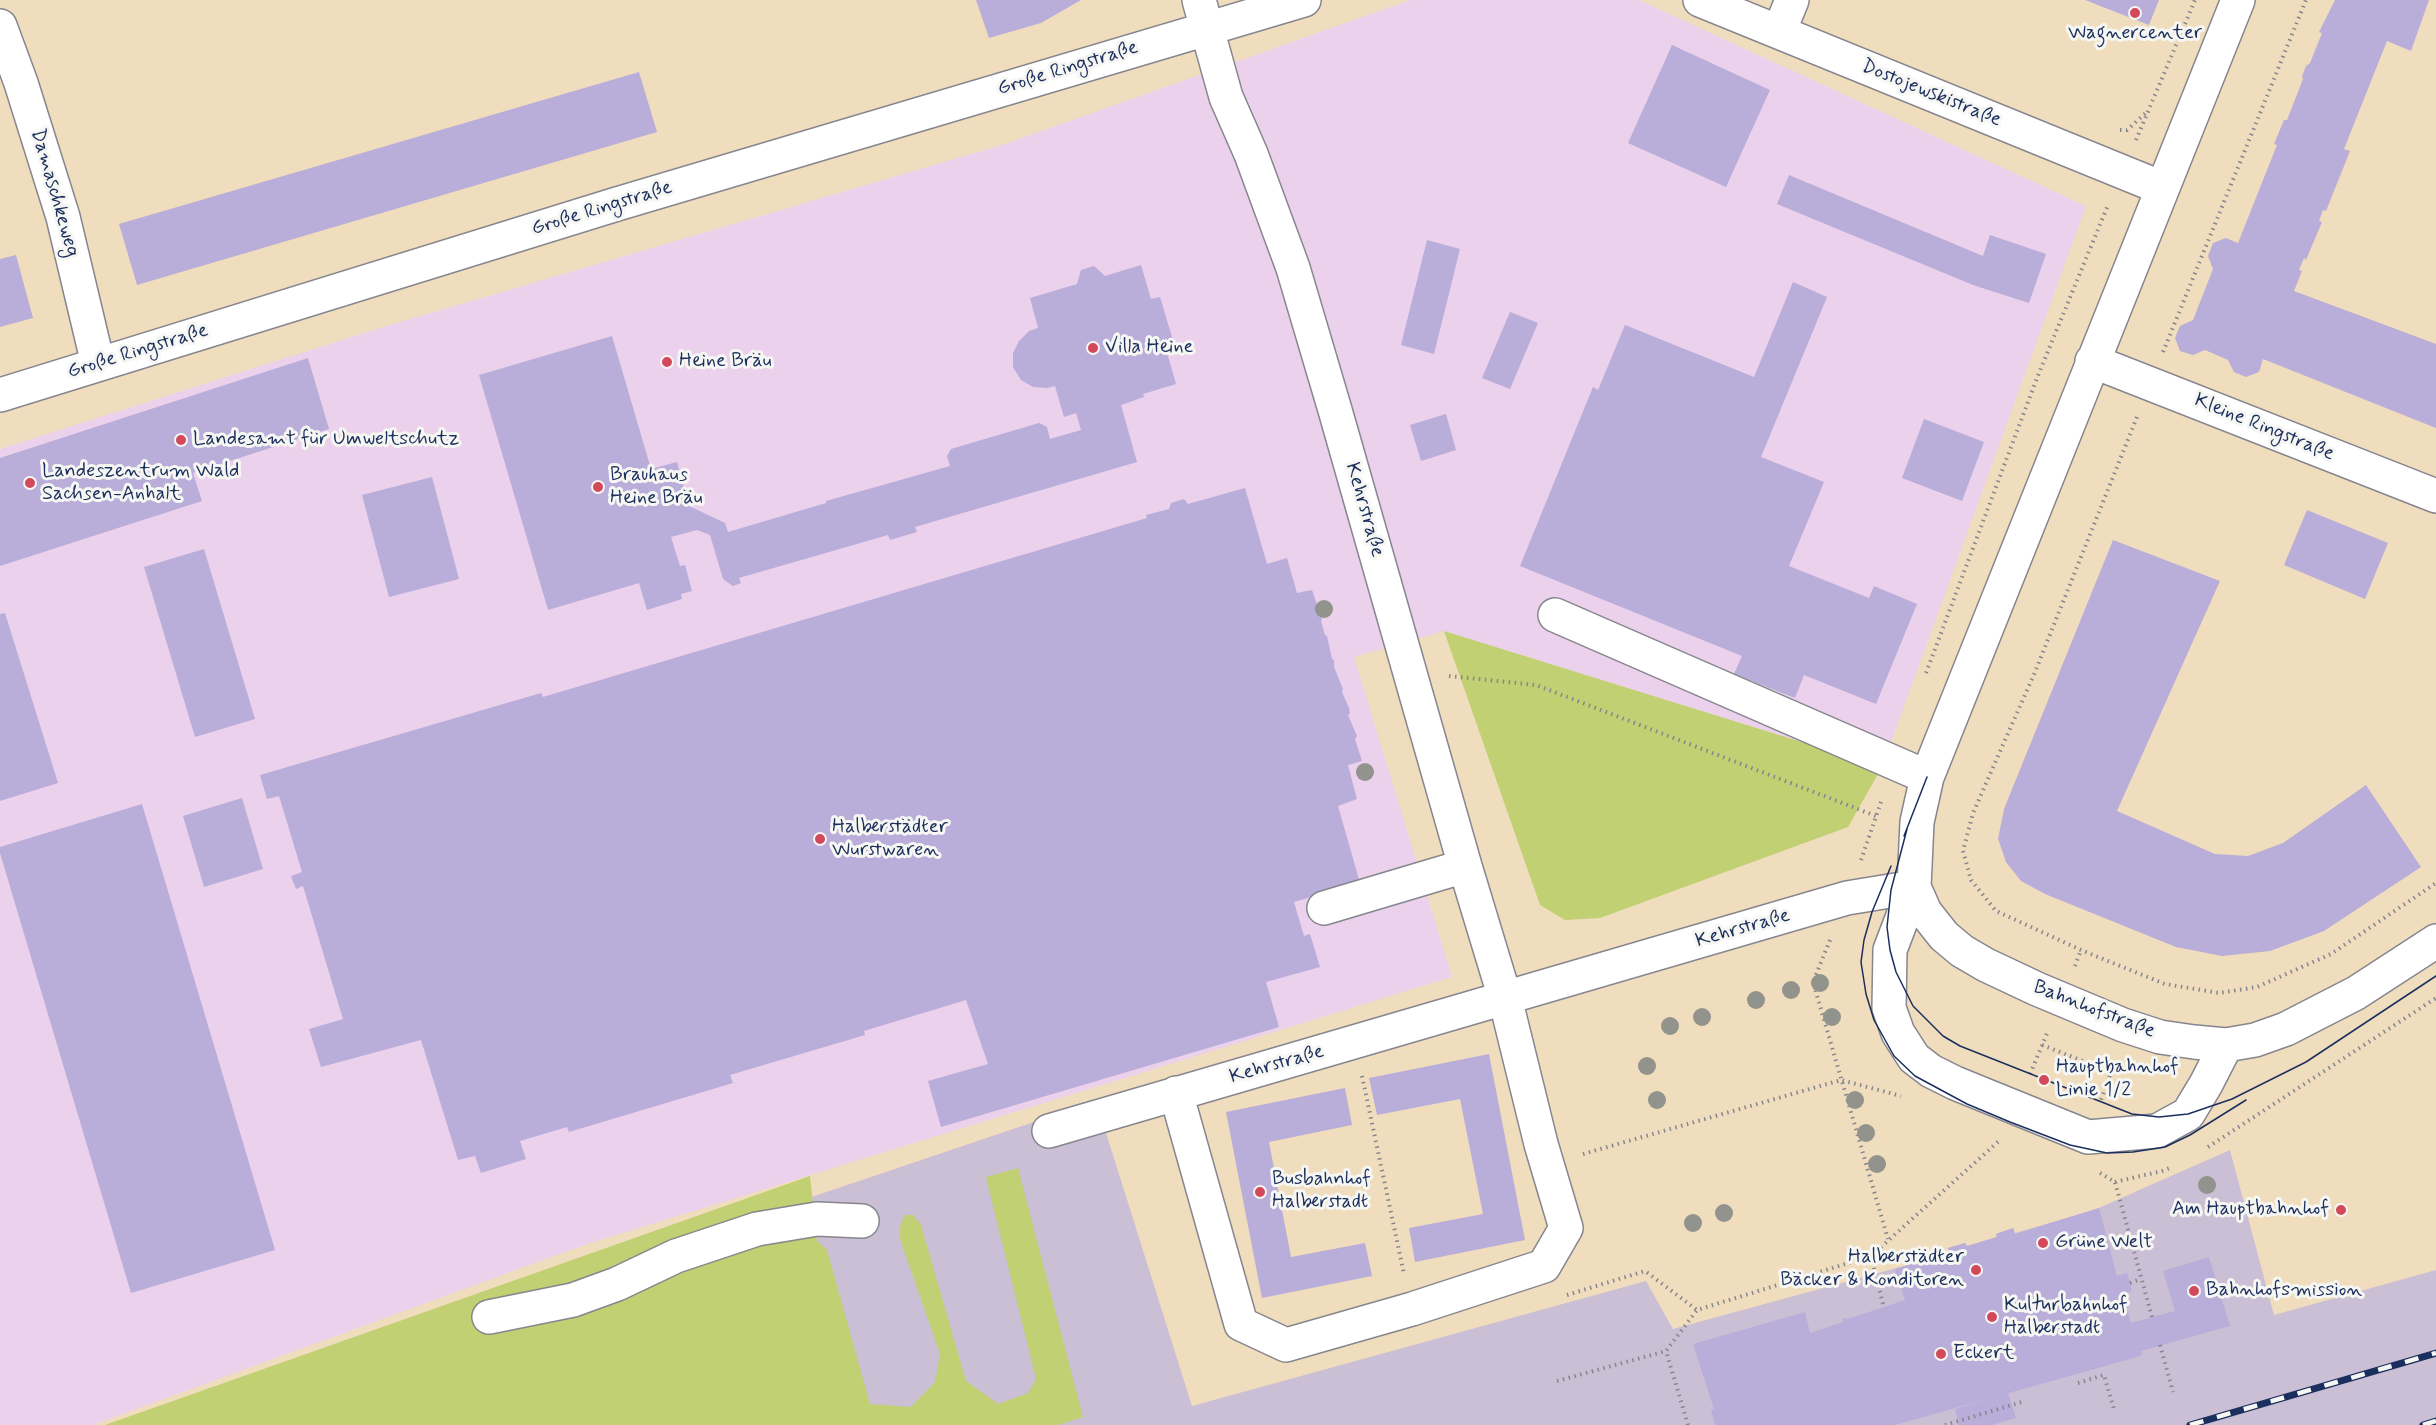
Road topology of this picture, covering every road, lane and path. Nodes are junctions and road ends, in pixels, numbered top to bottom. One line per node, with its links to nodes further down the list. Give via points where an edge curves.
1 (1304, 0): 7 (street)
2 (1700, 0): 9 (street, Dostojewskistraße)
3 (1792, 0): 9 (street)
4 (2195, 0): 10 (path)
5 (2238, 0): 11 (street)
6 (2306, 0): 14 (path)
7 (1202, 14): 13 (street, Große Ringstraße, via 628,200); 19 (street, Kehrstraße, via 1226,97 1293,267)
8 (0, 26): 13 (street, Damaschkeweg, via 63,217)
9 (1779, 32): 10 (street, Dostojewskistraße)
10 (2122, 171): 11 (street, Dostojewskistraße); 18 (path, via 2037,378)
11 (2162, 188): 12 (street)
12 (2092, 361): 14 (street, Kleine Ringstraße); 21 (street)
13 (98, 364): 15 (street, Große Ringstraße)
14 (2151, 383): 16 (street, Kleine Ringstraße); 29 (path, via 2035,672 1973,813 1963,851 1971,880 1996,911)
15 (0, 395)
16 (2433, 487)
17 (1555, 615): 20 (street)
18 (1924, 678)
19 (1413, 682): 22 (path, via 1449,676 1536,685); 23 (street, Kehrstraße)
20 (1895, 763): 21 (street); 22 (path)
21 (1927, 777): 25 (street, via 1917,822)
22 (1876, 816): 26 (path)
23 (1465, 866): 27 (street); 30 (street, Kehrstraße)
24 (2436, 883): 29 (path, via 2331,954 2257,987 2219,993 2166,984)
25 (1914, 887): 26 (street, Kehrstraße); 32 (street, Bahnhofstraße, via 1933,923 1962,951); 39 (street, via 1890,950 1889,1008 1898,1033 1914,1058 1931,1071)
26 (1848, 898): 30 (street, Kehrstraße); 36 (path, via 1813,982)
27 (1324, 908)
28 (2436, 941): 35 (street, Bahnhofstraße, via 2320,1013 2255,1040)
29 (2081, 950): 32 (path)
30 (1505, 998): 33 (street, Kehrstraße); 43 (street)
31 (2436, 998): 42 (path)
32 (2061, 999): 34 (path); 35 (street, Bahnhofstraße, via 2160,1036)
33 (1355, 1043): 37 (street, Kehrstraße); 53 (path)
34 (2042, 1044): 39 (path); 41 (path, via 2111,1072)
35 (2226, 1045): 41 (street, via 2188,1114 2157,1131)
36 (1841, 1080): 38 (path); 43 (path); 47 (path)
37 (1176, 1093): 40 (street, Kehrstraße); 53 (street, via 1241,1324 1286,1345)
38 (1903, 1097)
39 (2017, 1107): 41 (street); 47 (path, via 2005,1136)
40 (1049, 1131)
41 (2088, 1137): 45 (path, via 2079,1161)
42 (2207, 1148)
43 (1547, 1165): 53 (street, via 1566,1228 1544,1266)
44 (2171, 1167): 45 (path)
45 (2115, 1182): 49 (path)
46 (862, 1221): 55 (street, via 817,1219 757,1229 676,1256 573,1300)
47 (1888, 1239): 48 (path)
48 (1870, 1256): 52 (path); 54 (path)
49 (2140, 1279): 50 (path); 56 (path)
50 (2130, 1283)
51 (1558, 1298): 54 (path, via 1645,1271)
52 (1884, 1308)
53 (1412, 1309)
54 (1697, 1310): 58 (path)
55 (489, 1317)
56 (2152, 1317)
57 (2160, 1345): 61 (path)
58 (1666, 1351): 59 (path); 64 (path)
59 (1557, 1381)
60 (2078, 1383): 63 (path, via 2104,1375)
61 (2173, 1392)
62 (2022, 1402): 65 (path)
63 (2114, 1409)
64 (1688, 1425)
65 (1946, 1425)

